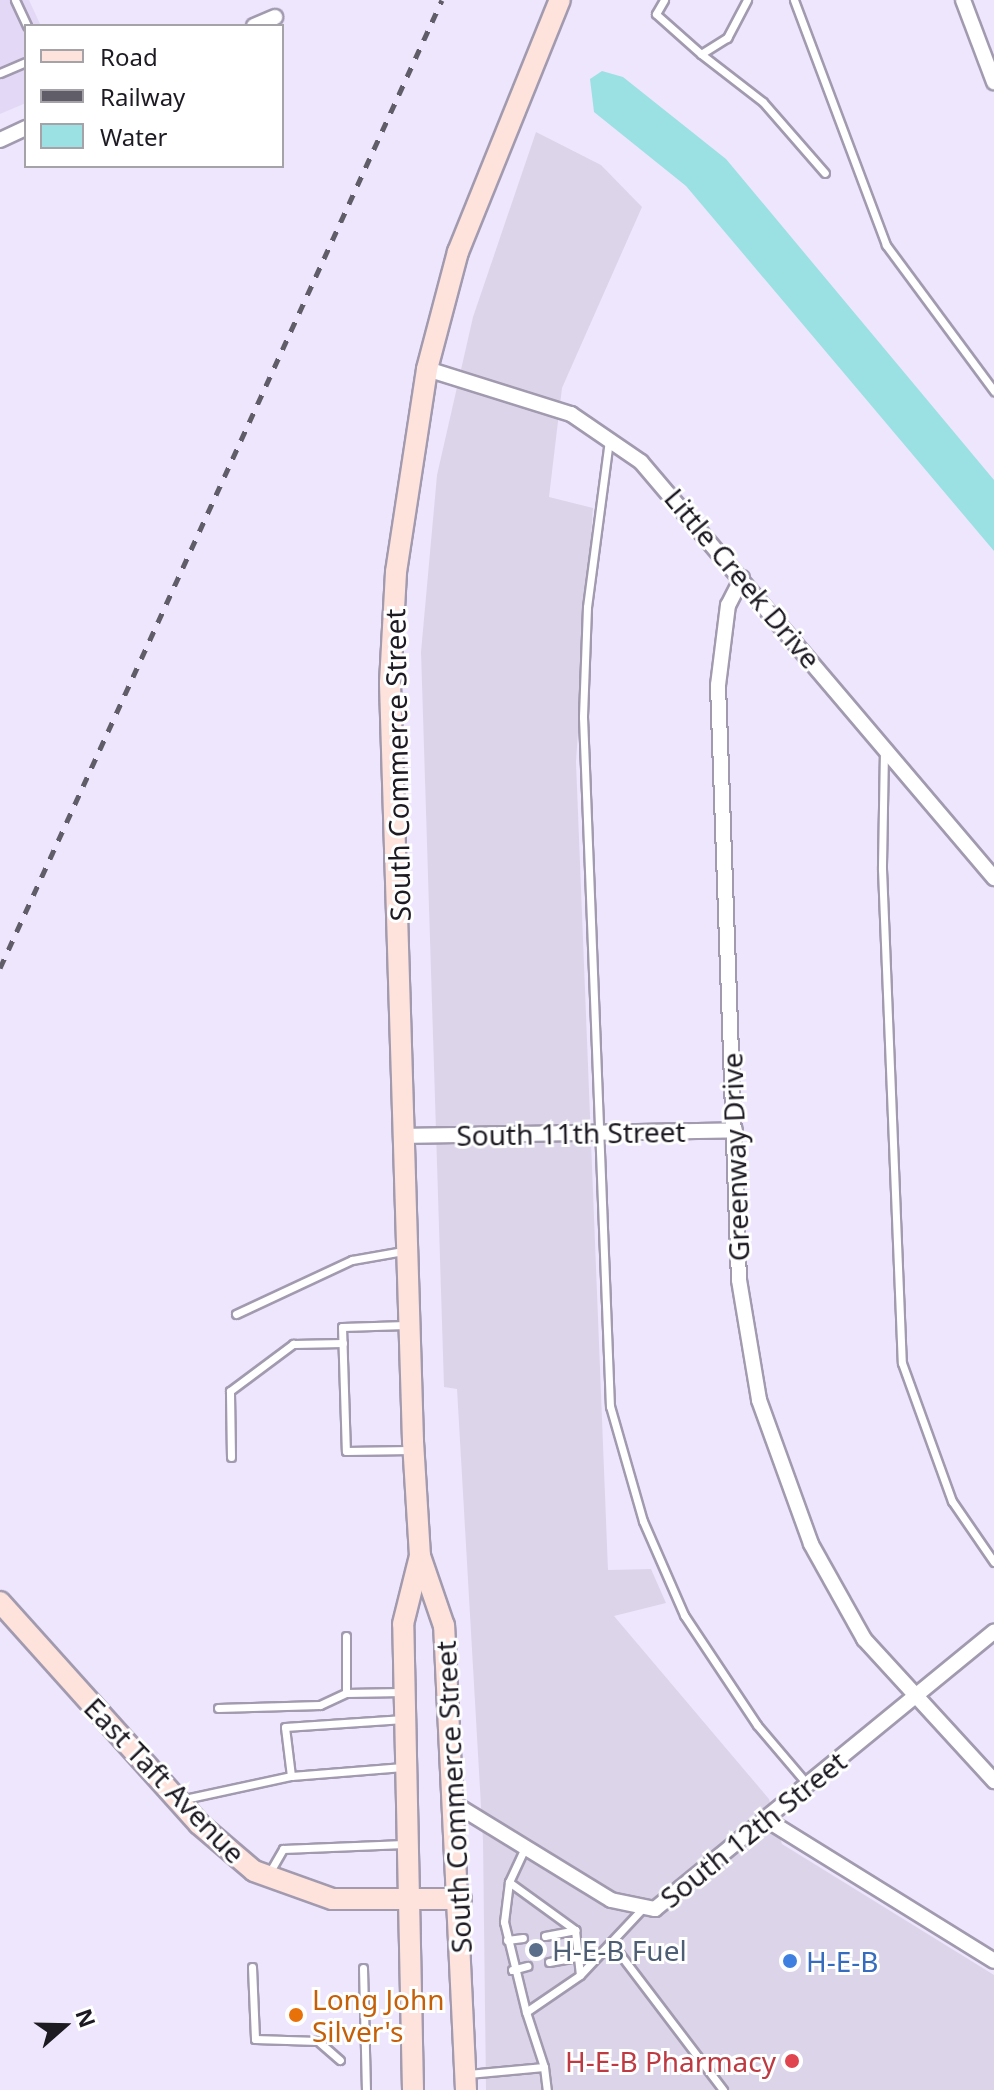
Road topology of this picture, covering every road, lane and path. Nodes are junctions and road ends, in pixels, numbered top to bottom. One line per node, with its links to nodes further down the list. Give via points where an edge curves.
1 (15, 0): 8 (lane)
2 (560, 0): 17 (main road, South Commerce Street, via 468,224)
3 (664, 0): 10 (lane, via 656,14)
4 (747, 0): 10 (lane, via 727,38)
5 (794, 0): 18 (lane, via 886,245)
6 (963, 0): 13 (street)
7 (275, 17): 9 (street)
8 (26, 24)
9 (259, 24)
10 (701, 54): 16 (lane, via 763,102)
11 (24, 63): 12 (lane)
12 (0, 73)
13 (994, 82)
14 (24, 129): 15 (street)
15 (0, 140)
16 (825, 173)
17 (427, 369): 19 (street, Little Creek Drive, via 520,394); 25 (main road, South Commerce Street, via 396,572 390,683)
18 (994, 391)
19 (610, 438): 20 (street, Little Creek Drive, via 663,482); 24 (lane, via 587,607 583,717)
20 (742, 578): 21 (street, Little Creek Drive); 23 (street, Greenway Drive, via 728,605 718,685)
21 (885, 748): 22 (street, Little Creek Drive); 33 (lane, via 882,869 902,1363 952,1501)
22 (994, 878)
23 (735, 1130): 24 (street, South 11th Street); 39 (street, Greenway Drive, via 743,1310 777,1459 849,1612)
24 (597, 1131): 25 (street, South 11th Street); 45 (lane, via 606,1370 621,1451 684,1615 757,1725)
25 (406, 1136): 26 (main road, South Commerce Street)
26 (410, 1251): 27 (lane, via 352,1260); 28 (main road, South Commerce Street)
27 (236, 1314)
28 (412, 1325): 29 (lane, via 342,1327); 30 (main road, South Commerce Street)
29 (343, 1343): 30 (lane, via 346,1451); 31 (lane, via 293,1344 230,1391)
30 (414, 1450): 32 (main road, South Commerce Street)
31 (231, 1457)
32 (420, 1556): 37 (main road, South Commerce Street, via 403,1624); 47 (main road, South Commerce Street, via 444,1626)
33 (994, 1562)
34 (0, 1602): 46 (main road, East Taft Avenue)
35 (994, 1632): 39 (street, South 12th Street)
36 (346, 1636): 38 (lane)
37 (405, 1692): 38 (lane); 41 (main road, South Commerce Street)
38 (346, 1693): 40 (lane, via 320,1705)
39 (912, 1700): 44 (street, Greenway Drive); 45 (street, South 12th Street)
40 (218, 1708)
41 (406, 1719): 42 (main road, South Commerce Street); 43 (lane, via 285,1727)
42 (408, 1767): 43 (lane); 49 (main road, South Commerce Street)
43 (291, 1776): 46 (lane)
44 (994, 1781)
45 (808, 1785): 48 (street, South 12th Street)
46 (178, 1800): 51 (main road, East Taft Avenue, via 234,1857)
47 (453, 1803): 50 (street, South 12th Street); 53 (main road, South Commerce Street)
48 (767, 1820): 55 (street, South 12th Street, via 668,1902); 62 (street)
49 (410, 1844): 51 (lane, via 283,1849); 54 (main road, South Commerce Street)
50 (526, 1845): 52 (lane); 55 (street, South 12th Street)
51 (268, 1877): 54 (main road, East Taft Avenue, via 332,1899)
52 (509, 1882): 56 (lane); 59 (lane)
53 (461, 1899): 54 (main road, East Taft Avenue); 72 (main road, South Commerce Street)
54 (412, 1900): 74 (main road, South Commerce Street)
55 (640, 1911): 60 (lane)
56 (575, 1930): 57 (lane); 61 (lane)
57 (545, 1936)
58 (523, 1938): 59 (lane)
59 (507, 1940): 67 (lane)
60 (613, 1945): 68 (lane); 76 (lane)
61 (577, 1957): 63 (lane); 68 (lane)
62 (994, 1961)
63 (549, 1962)
64 (527, 1966): 67 (lane)
65 (252, 1967): 70 (lane, via 255,2039 318,2041)
66 (363, 1968): 73 (lane)
67 (512, 1970): 69 (lane)
68 (580, 1975): 69 (lane)
69 (526, 2012): 71 (lane)
70 (340, 2060)
71 (544, 2067): 72 (lane); 75 (lane)
72 (466, 2082)
73 (366, 2090)
74 (413, 2090)
75 (547, 2090)
76 (723, 2090)

